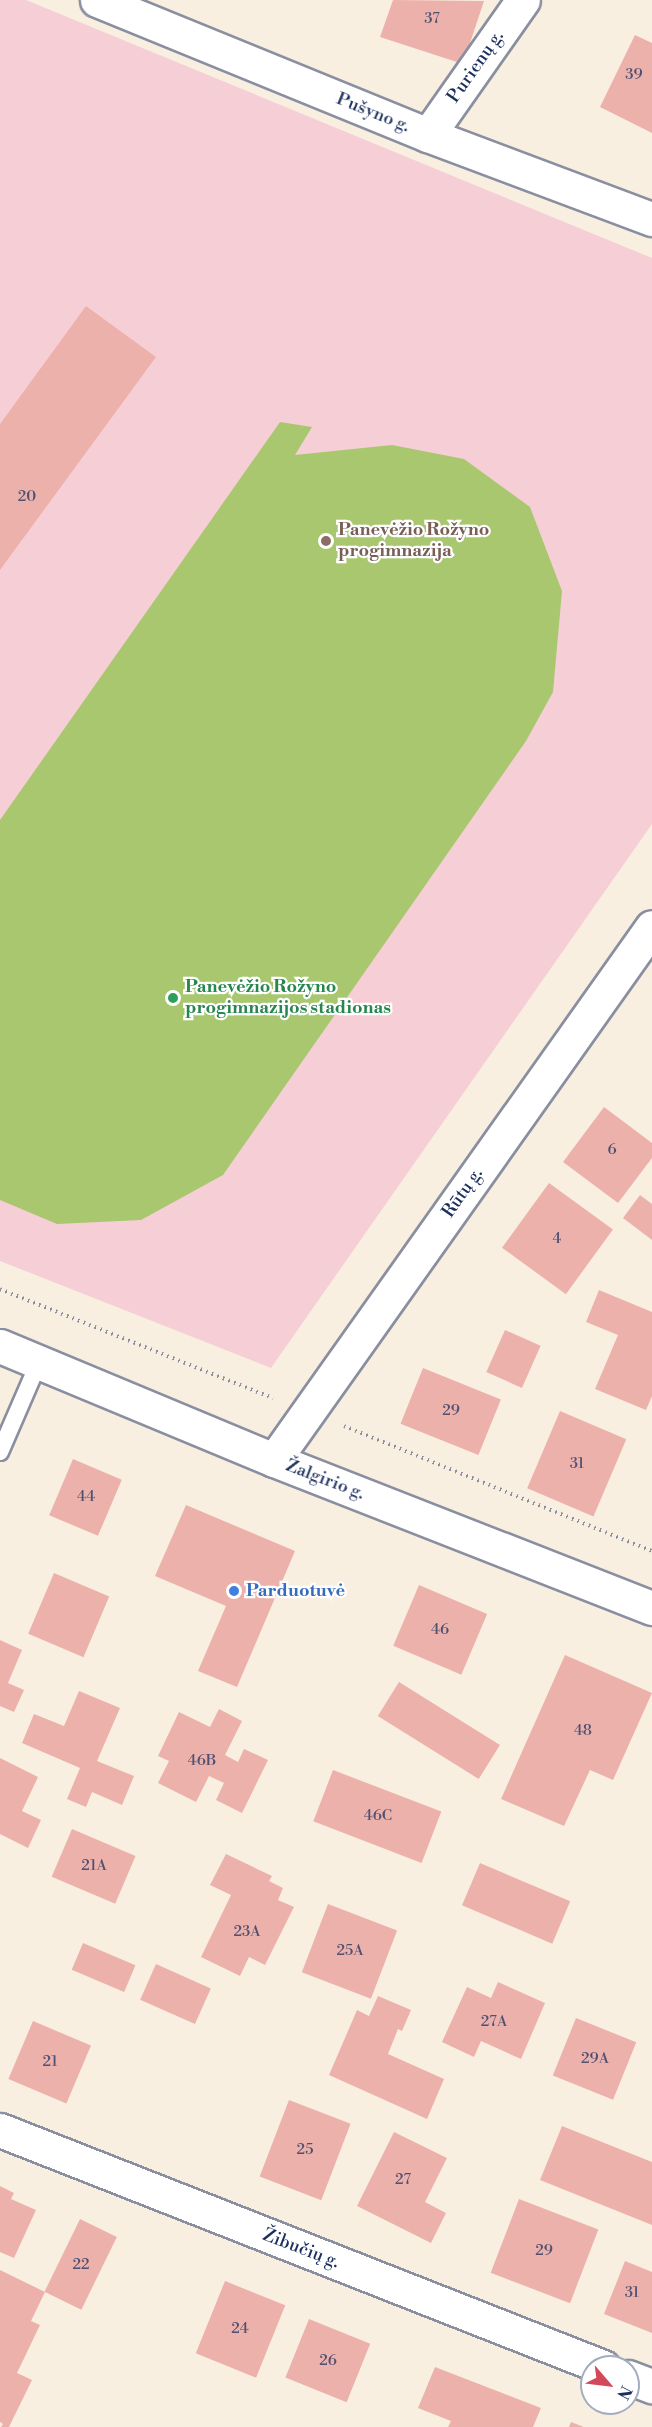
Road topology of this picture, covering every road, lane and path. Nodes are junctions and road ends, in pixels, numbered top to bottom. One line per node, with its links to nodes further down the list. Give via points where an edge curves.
1 (97, 0): 3 (street, Pušyno g.)
2 (523, 0): 3 (street, Purienų g.)
3 (428, 135): 4 (street, Pušyno g.)
4 (652, 219)
5 (652, 927): 9 (street, Rūtų g.)
6 (0, 1346): 7 (street, Žalgirio g.)
7 (39, 1362): 8 (lane); 9 (street, Žalgirio g.)
8 (0, 1452)
9 (274, 1460): 10 (street, Žalgirio g.)
10 (652, 1608)
11 (0, 2130): 12 (street, Žibučių g.)
12 (580, 2358)

